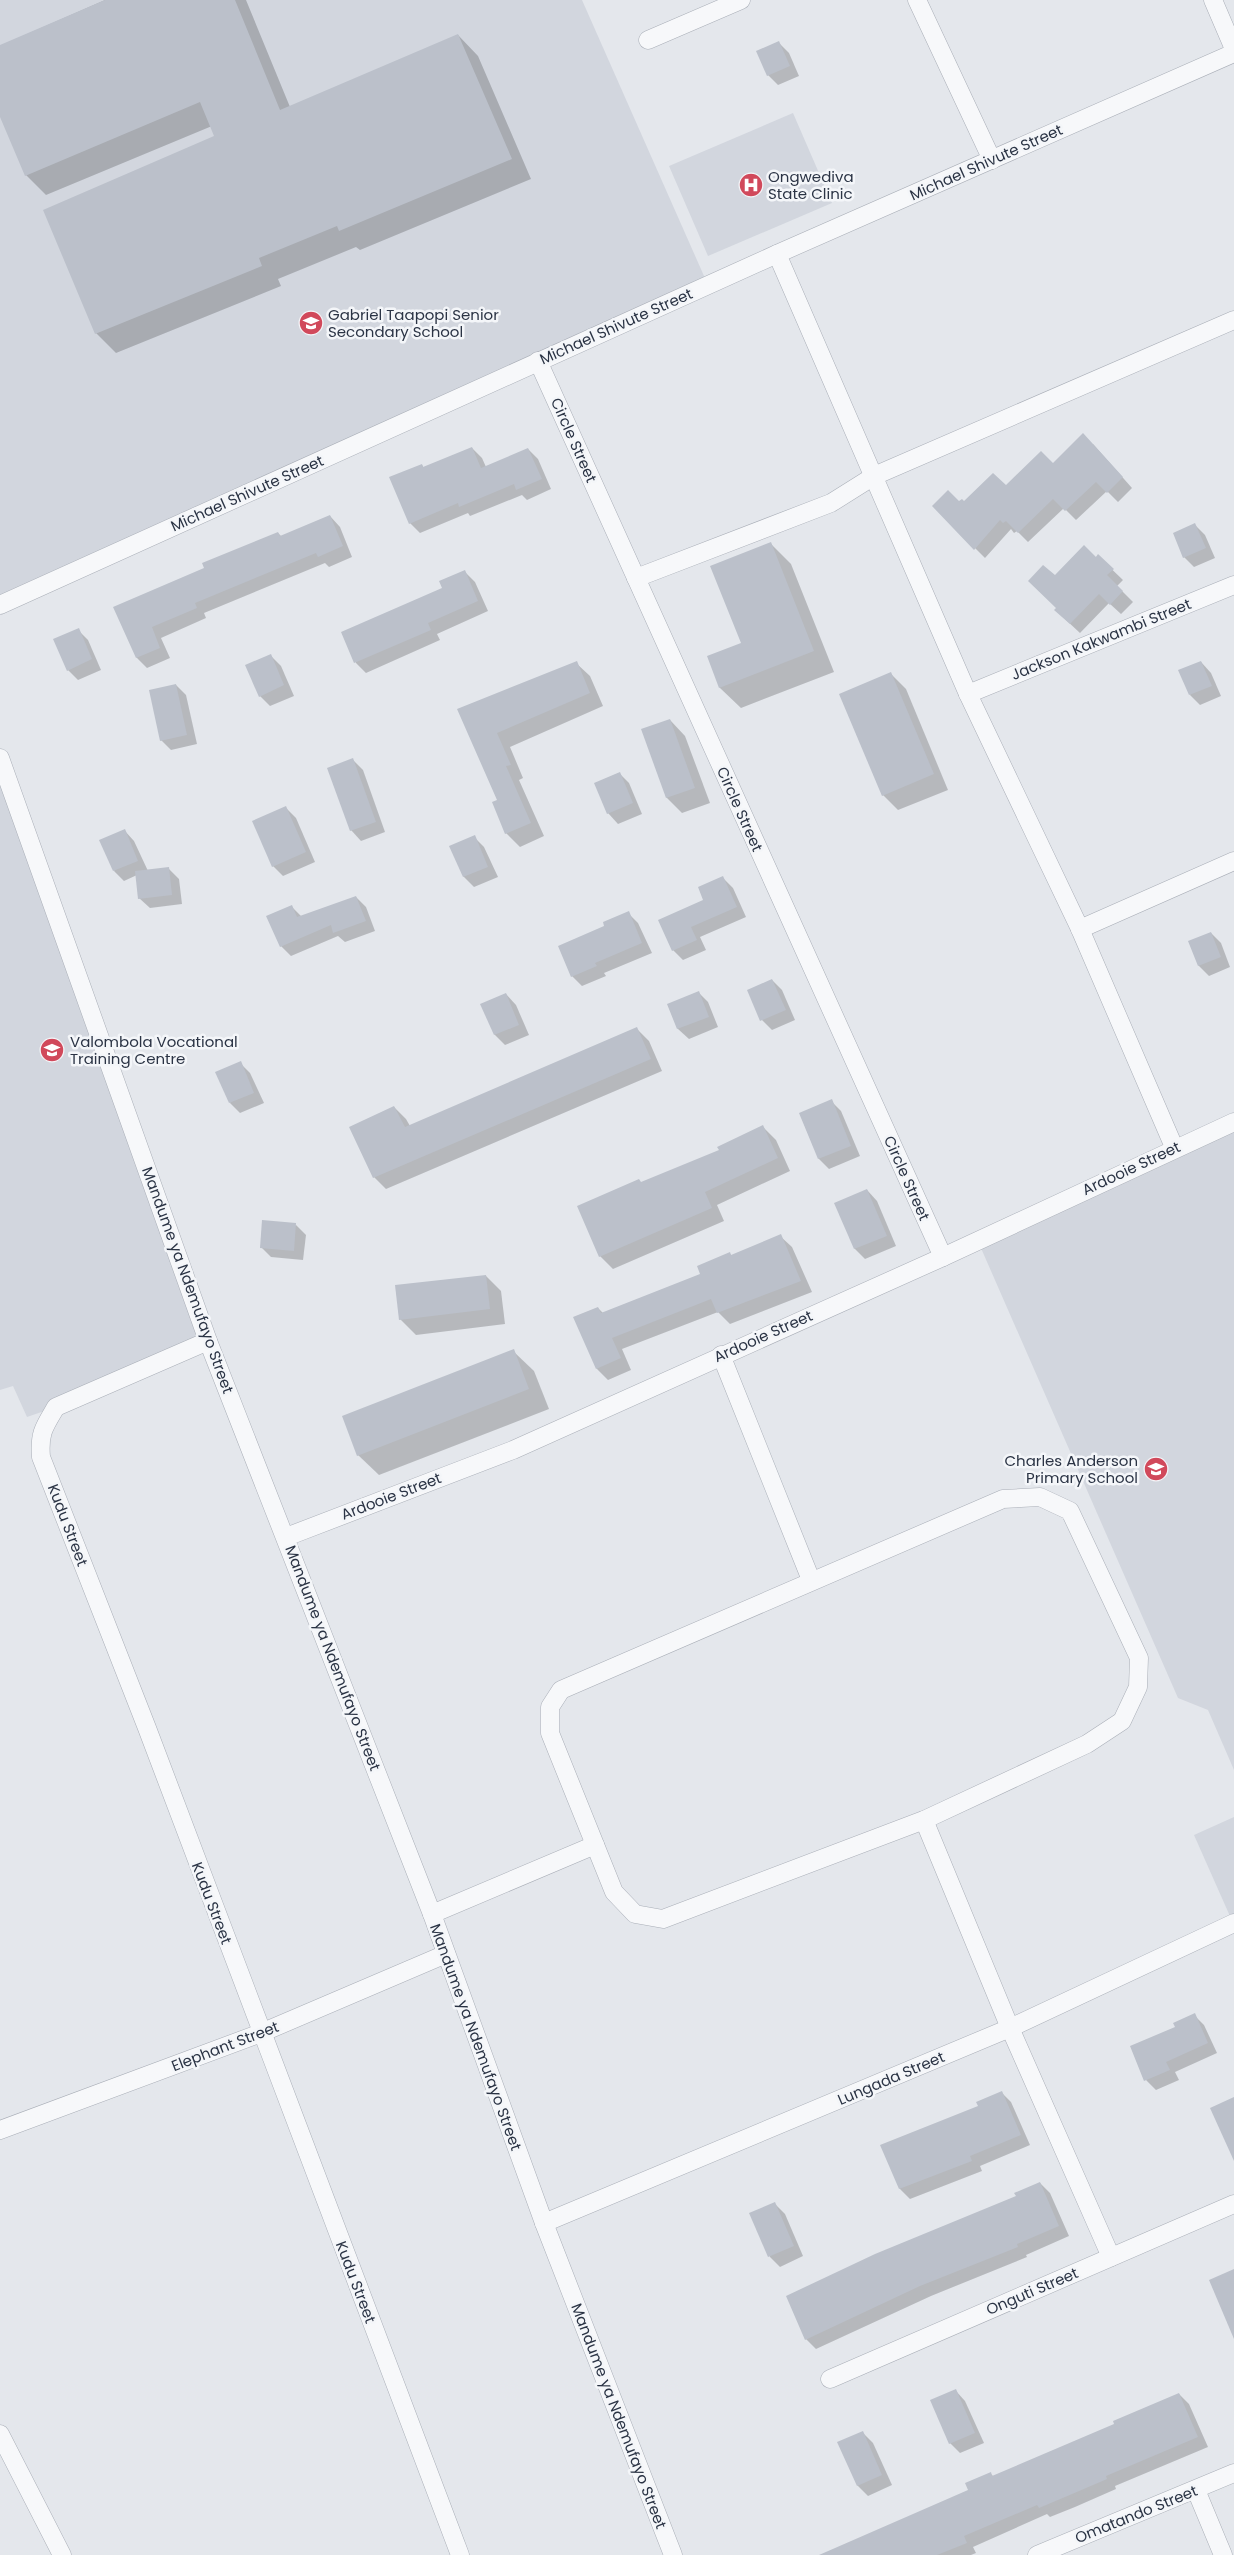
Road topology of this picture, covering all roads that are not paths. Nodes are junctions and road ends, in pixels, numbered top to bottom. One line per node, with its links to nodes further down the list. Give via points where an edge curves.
1 (742, 0): 4 (street)
2 (917, 0): 6 (street)
3 (1213, 0): 5 (street)
4 (648, 40)
5 (1234, 51): 6 (street, Michael Shivute Street)
6 (992, 160): 7 (street, Michael Shivute Street)
7 (777, 254): 9 (street, Michael Shivute Street); 10 (street)
8 (1234, 320): 10 (street)
9 (538, 360): 11 (street, Circle Street); 13 (street, Michael Shivute Street)
10 (874, 476): 11 (street, via 832,503); 14 (street)
11 (636, 578): 20 (street, Circle Street)
12 (1234, 585): 14 (street, Jackson Kakwambi Street)
13 (0, 605)
14 (968, 694): 17 (street)
15 (0, 758): 21 (street, Mandume ya Ndemufayo Street)
16 (1234, 861): 17 (street)
17 (1080, 929): 19 (street)
18 (1234, 1122): 19 (street, Ardooie Street)
19 (1174, 1148): 20 (street, Ardooie Street)
20 (943, 1257): 22 (street, Ardooie Street)
21 (208, 1341): 23 (street, Mandume ya Ndemufayo Street); 31 (street, Kudu Street, via 56,1407 42,1429 39,1441 41,1457)
22 (720, 1355): 23 (street, Ardooie Street, via 513,1450); 24 (street)
23 (286, 1537): 27 (street, Mandume ya Ndemufayo Street)
24 (811, 1580): 25 (street, via 1004,1499 1040,1497 1070,1511 1139,1658 1138,1687 1122,1721 1087,1744); 26 (street, via 562,1690 550,1707 550,1733)
25 (924, 1820): 26 (street, via 663,1919 635,1914 614,1892); 30 (street)
26 (595, 1845): 27 (street)
27 (432, 1914): 29 (street, Mandume ya Ndemufayo Street)
28 (1234, 1923): 30 (street, Lungada Street)
29 (446, 1954): 31 (street, Elephant Street); 34 (street, Mandume ya Ndemufayo Street)
30 (1010, 2028): 34 (street, Lungada Street); 35 (street)
31 (261, 2033): 32 (street, Elephant Street); 41 (street, Kudu Street)
32 (0, 2130)
33 (1234, 2204): 35 (street, Onguti Street)
34 (544, 2223): 42 (street, Mandume ya Ndemufayo Street)
35 (1111, 2257): 36 (street, Onguti Street)
36 (830, 2379)
37 (0, 2434): 40 (street)
38 (1234, 2473): 39 (street, Omatando Street)
39 (1196, 2490): 43 (street, Omatando Street); 44 (street)
40 (62, 2555)
41 (460, 2555)
42 (673, 2555)
43 (1037, 2555)
44 (1223, 2555)

